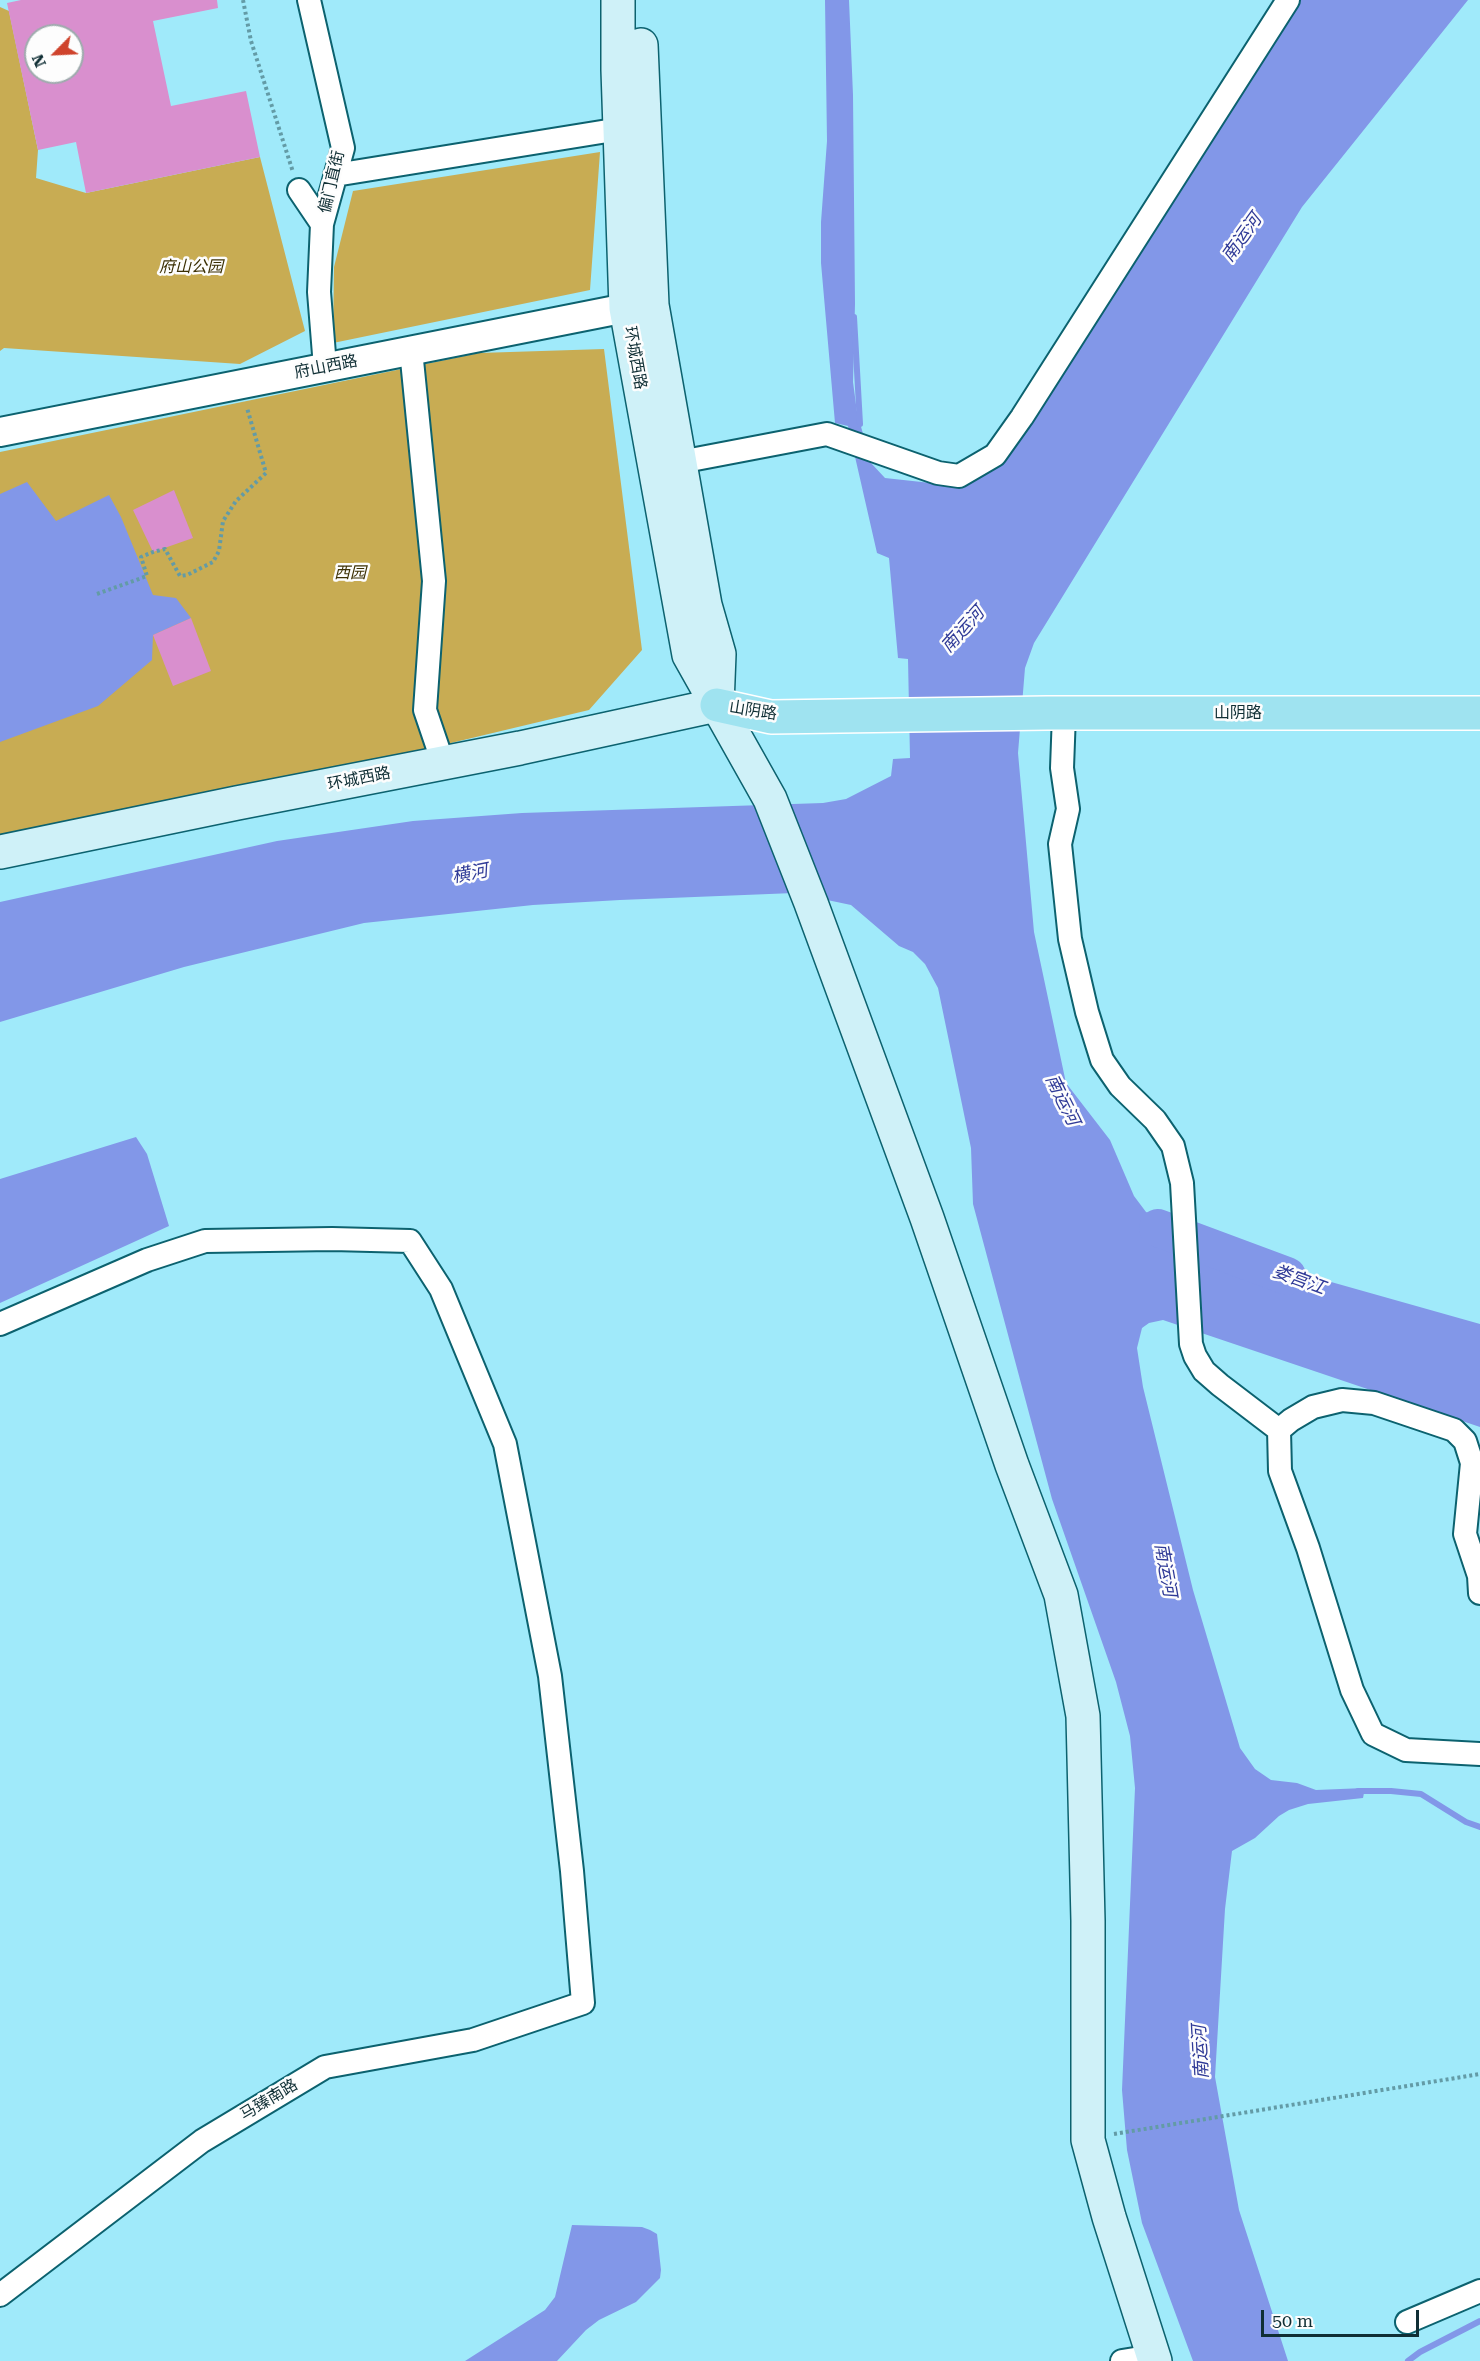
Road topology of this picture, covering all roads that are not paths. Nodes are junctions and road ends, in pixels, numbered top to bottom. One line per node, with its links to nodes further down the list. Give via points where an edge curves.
1 (309, 0): 6 (street, 偏门直街, via 343,148)
2 (618, 0): 5 (main road, 环城西路)
3 (641, 0): 9 (main road, 环城西路)
4 (1288, 0): 13 (street, via 995,455 959,476 938,473 826,434)
5 (620, 129): 6 (street); 9 (main road, 环城西路)
6 (335, 175): 8 (street, 偏门直街)
7 (299, 190): 8 (street)
8 (322, 224): 11 (street, 偏门直街, via 319,292)
9 (639, 306): 10 (street, 府山西路); 13 (main road, 环城西路); 16 (main road, 环城西路, via 688,655)
10 (411, 350): 11 (street, 府山西路); 19 (street, via 435,581 425,710)
11 (325, 367): 12 (street, 府山西路)
12 (0, 432)
13 (680, 462): 16 (main road, 环城西路, via 705,605 719,654)
14 (1480, 693): 15 (main road, 山阴路)
15 (1024, 704): 16 (main road, 山阴路, via 895,706 771,717); 18 (main road, 山阴路)
16 (717, 705): 19 (main road, 环城西路); 28 (main road, via 770,799 811,903 1061,1595 1083,1716 1088,2140)
17 (1480, 713): 18 (main road, 山阴路)
18 (1064, 714): 22 (street, via 1062,768 1068,809 1060,844 1070,939 1087,1012 1102,1060 1173,1146 1186,1221 1190,1331 1195,1356 1204,1371)
19 (443, 763): 20 (main road, 环城西路)
20 (0, 852)
21 (0, 1324): 26 (street, 马臻南路, via 147,1260 205,1240 410,1241 441,1290 505,1444 550,1676 583,2003 473,2040 325,2067 202,2141)
22 (1279, 1430): 23 (street, via 1313,1407 1342,1400 1374,1403 1454,1430 1466,1441 1473,1463 1465,1534 1479,1576); 24 (street, via 1280,1471 1352,1690 1373,1734 1406,1750)
23 (1480, 1593)
24 (1480, 1754)
25 (1480, 2291): 27 (street)
26 (0, 2295)
27 (1407, 2322)
28 (1143, 2359)

